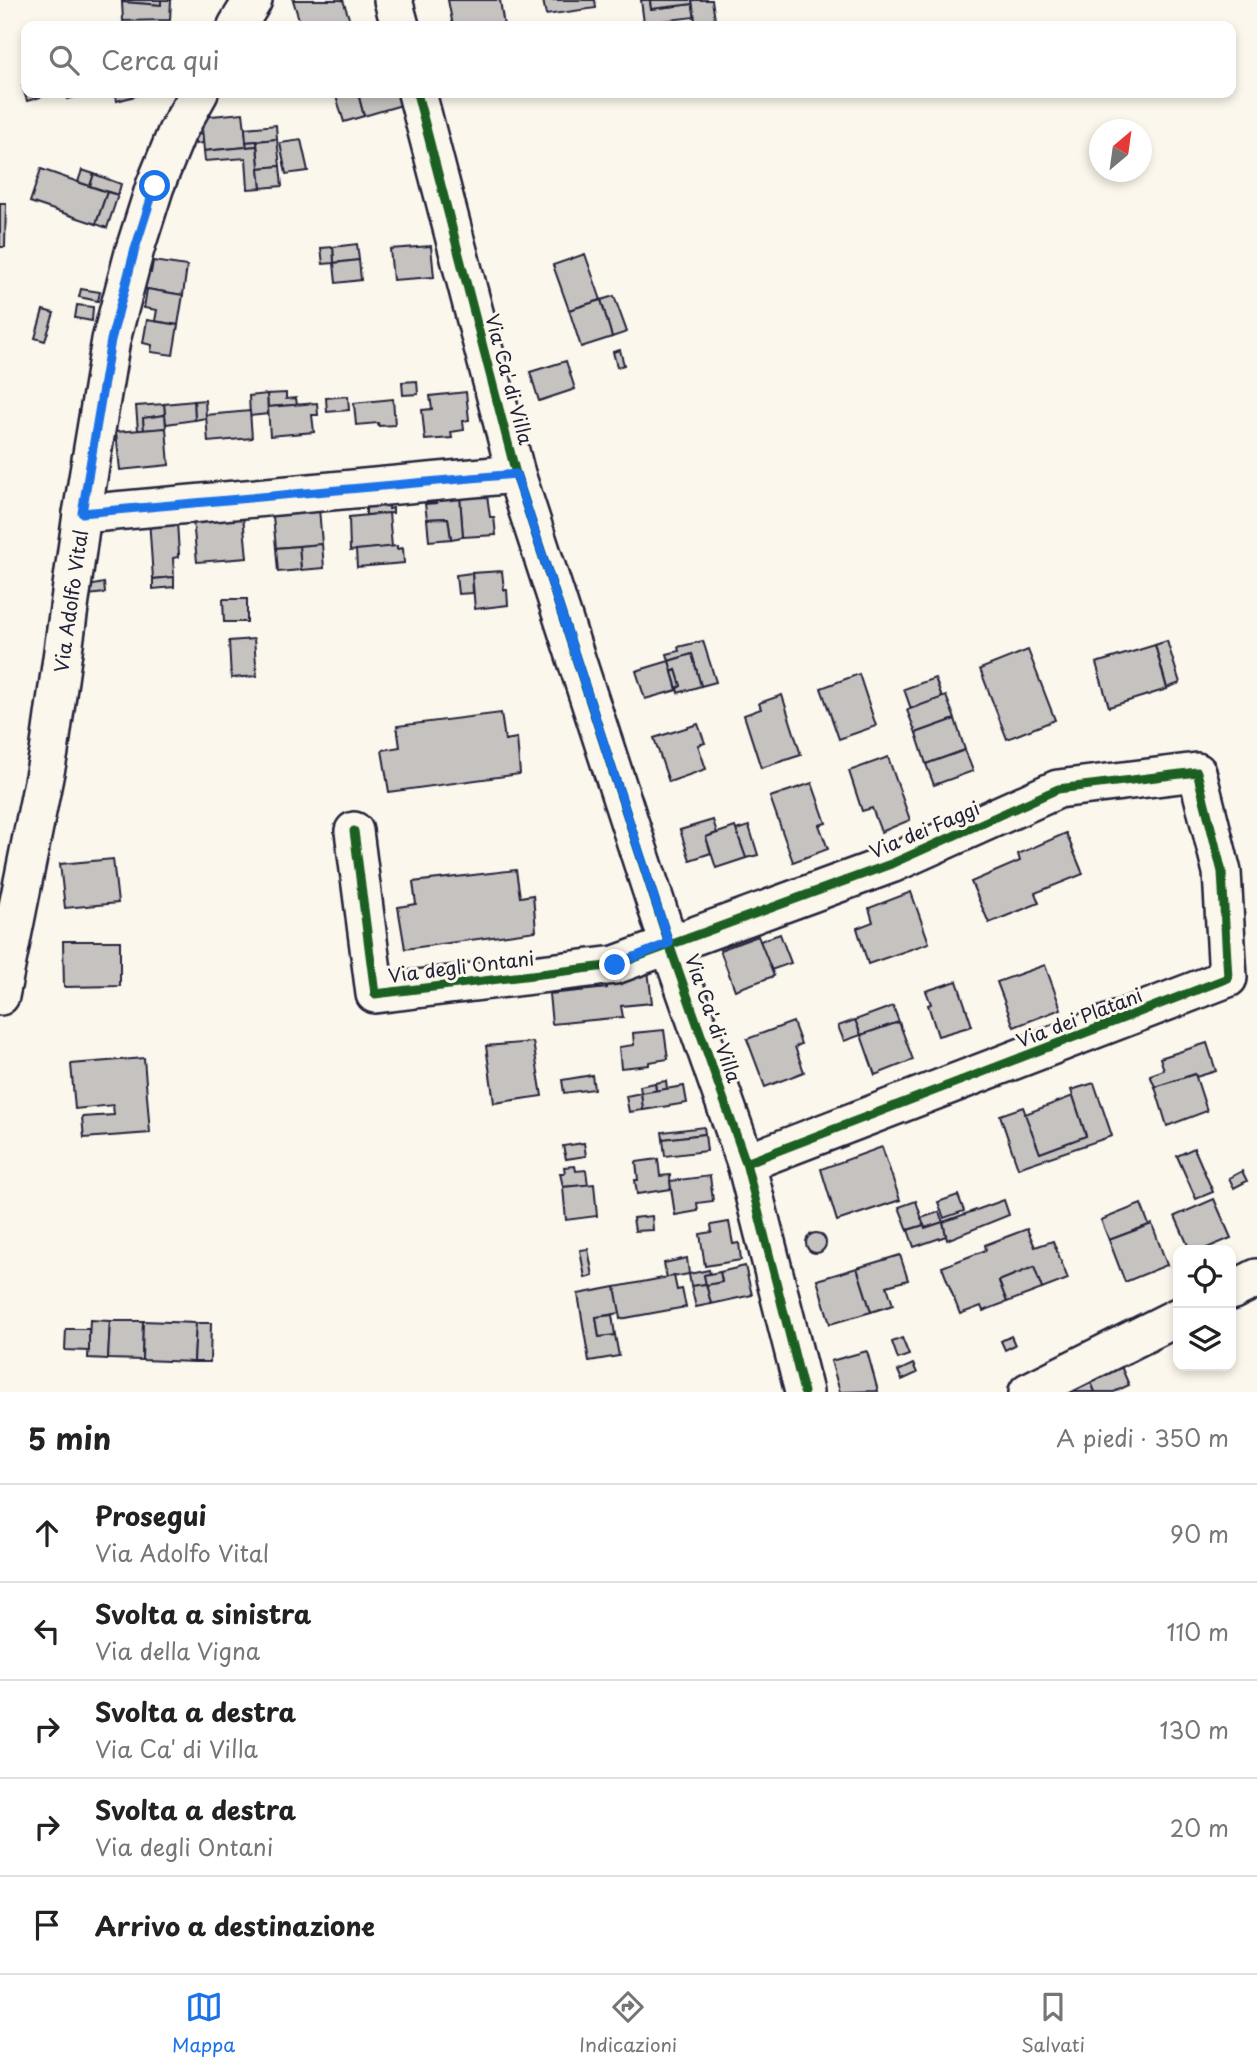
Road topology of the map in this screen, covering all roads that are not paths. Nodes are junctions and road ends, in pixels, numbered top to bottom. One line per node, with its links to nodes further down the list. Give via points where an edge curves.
1 (254, 0): 3 (street)
2 (393, 0): 4 (street)
3 (240, 21)
4 (399, 21)
5 (196, 98): 8 (street, Via Adolfo Vital, via 155,186 135,249 111,340)
6 (418, 98): 7 (street, Via Ca' di Villa)
7 (516, 474): 8 (street); 11 (street, Via Ca' di Villa)
8 (82, 513): 12 (street, Via Adolfo Vital, via 49,752)
9 (1197, 772): 11 (street, Via dei Faggi, via 1058,789 891,864); 13 (street, Via dei Platani, via 1222,872 1228,978)
10 (354, 831): 11 (street, Via degli Ontani, via 375,994 615,965)
11 (669, 943): 13 (street, Via Ca' di Villa)
12 (0, 996)
13 (746, 1163): 17 (street, Via Ca' di Villa)
14 (1257, 1278): 15 (street)
15 (1236, 1288)
16 (1173, 1320): 18 (street)
17 (804, 1392)
18 (1028, 1392)

